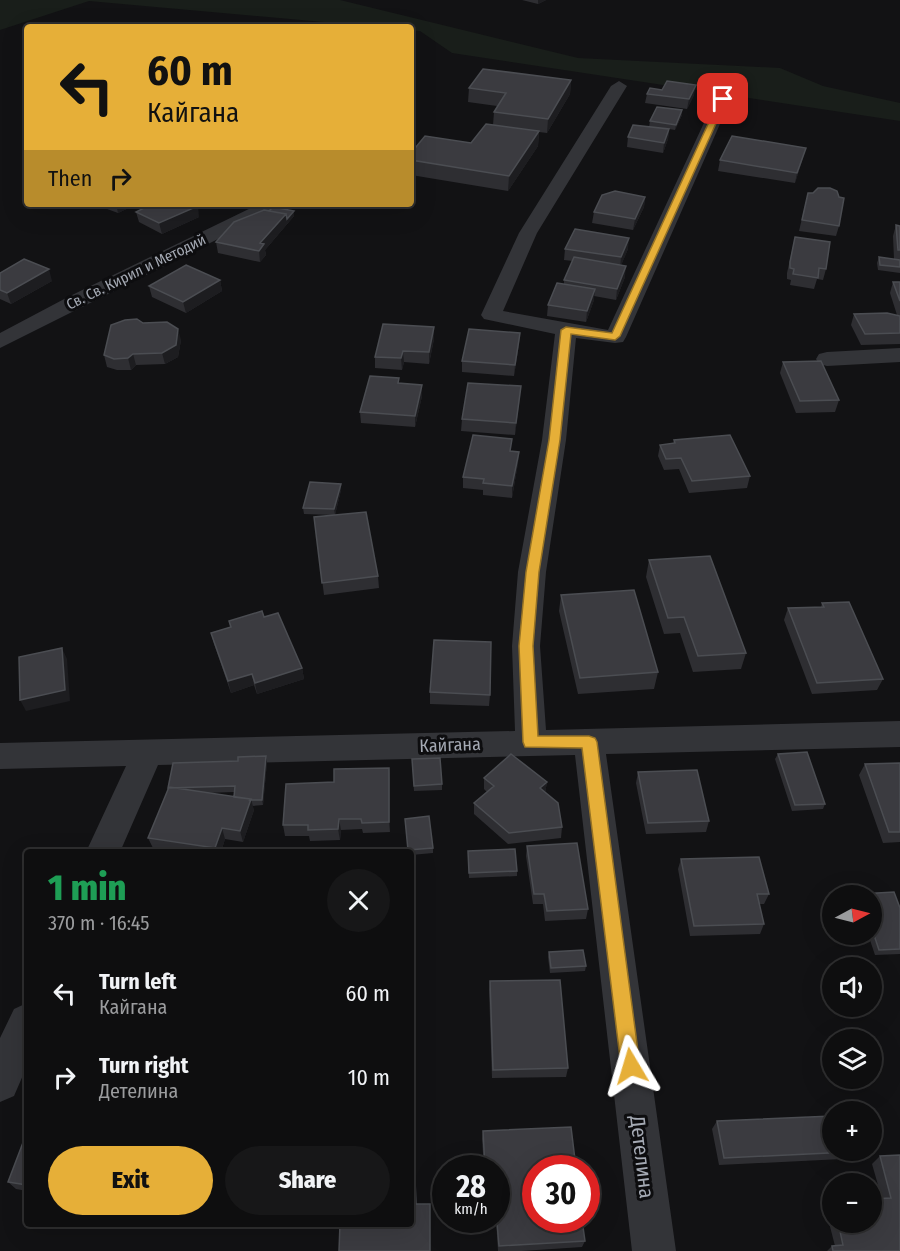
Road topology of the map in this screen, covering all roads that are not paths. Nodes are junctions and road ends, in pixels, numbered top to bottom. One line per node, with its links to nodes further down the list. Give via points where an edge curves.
1 (619, 86): 4 (street, via 528,233 491,315)
2 (723, 99): 4 (street, via 615,336)
3 (268, 207): 5 (street, Св. Св. Кирил и Методий)
4 (566, 330): 9 (street, via 527,626)
5 (0, 342)
6 (900, 355): 7 (street)
7 (827, 359)
8 (900, 734): 10 (street, Кайгана)
9 (531, 742): 10 (street, Кайгана); 11 (street, Кайгана)
10 (589, 742): 16 (street, Детелина)
11 (147, 753): 12 (street, Кайгана); 13 (street)
12 (0, 756)
13 (104, 849)
14 (24, 1029): 15 (street)
15 (0, 1082)
16 (654, 1251)

